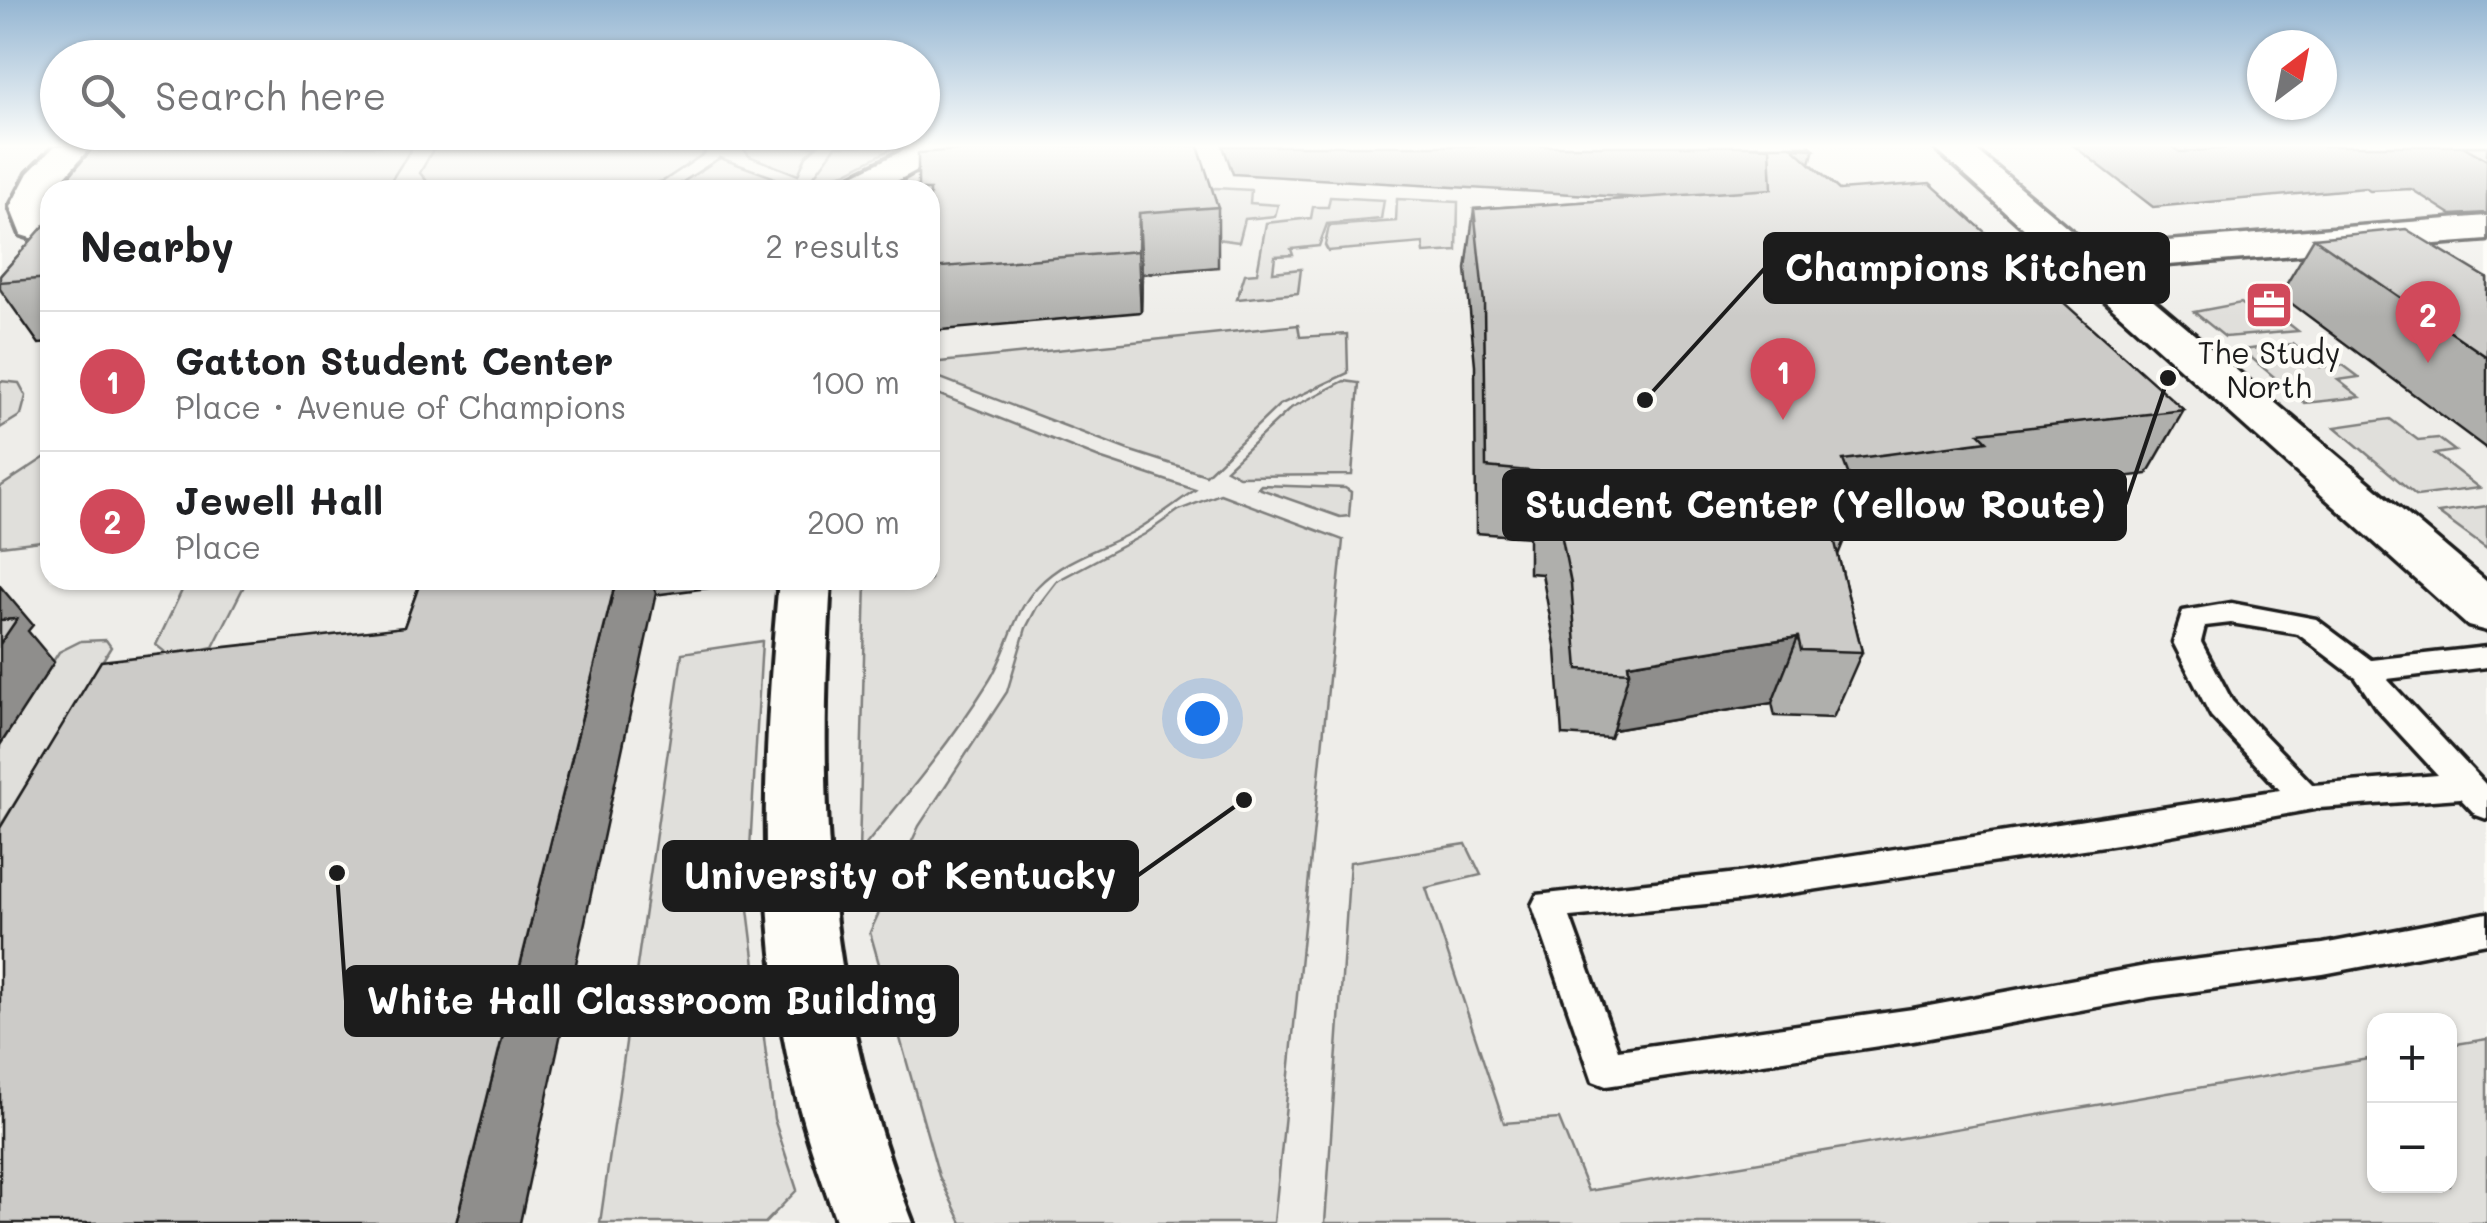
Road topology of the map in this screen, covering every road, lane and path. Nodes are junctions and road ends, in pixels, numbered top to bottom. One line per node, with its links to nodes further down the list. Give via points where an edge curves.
1 (30, 203): 4 (street)
2 (2015, 203): 5 (main road)
3 (2487, 228): 5 (main road)
4 (40, 229)
5 (2080, 260): 7 (main road)
6 (803, 590): 13 (street, via 796,683 803,940 821,1055)
7 (2487, 612)
8 (2487, 657): 9 (lane)
9 (2366, 672): 10 (lane); 11 (lane, via 2306,626 2231,613 2193,618 2187,642 2221,708)
10 (2477, 796): 11 (lane)
11 (2306, 798): 12 (lane, via 1738,887 1549,904 1606,1069 2322,960)
12 (2487, 928)
13 (876, 1223)

